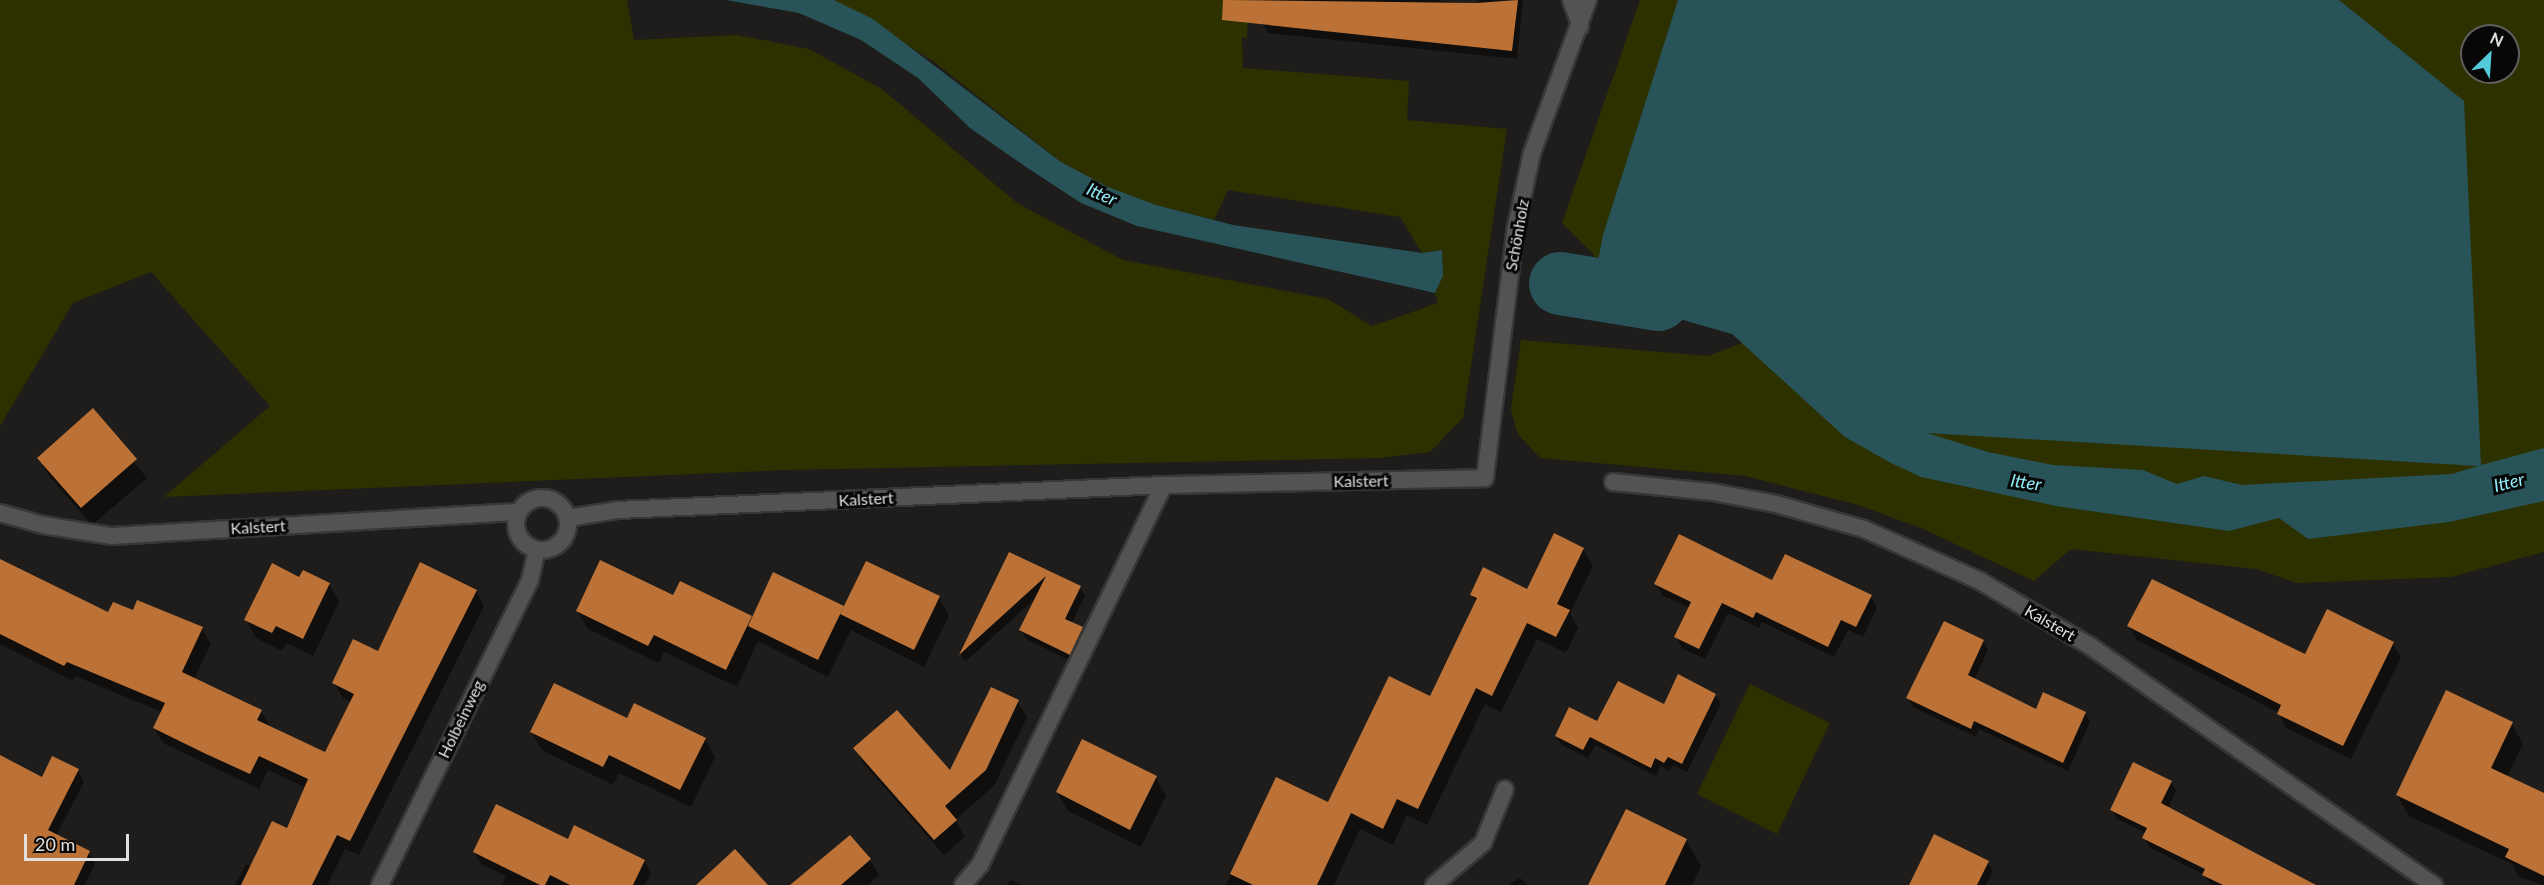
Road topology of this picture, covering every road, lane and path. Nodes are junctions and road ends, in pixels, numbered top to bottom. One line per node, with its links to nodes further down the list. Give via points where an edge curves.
1 (1570, 0): 3 (lane)
2 (1588, 0): 3 (street, Schönholz)
3 (1580, 26): 4 (street, Schönholz, via 1532,153 1515,232)
4 (1485, 478): 6 (street, Kalstert)
5 (1613, 482): 15 (street, Kalstert, via 1712,492 1776,504 1864,529 1980,581 2090,646)
6 (1164, 485): 9 (street, Kalstert, via 618,510); 13 (street, via 980,865)
7 (518, 512): 8 (street, Kalstert, via 112,536 43,525); 9 (street, Kalstert, via 530,501 545,498 559,504); 10 (street, via 515,528 523,543)
8 (0, 513)
9 (568, 518): 10 (street, via 566,535 555,547)
10 (537, 550): 12 (street, Holbeinweg, via 530,580)
11 (1504, 789): 14 (street, via 1483,843)
12 (380, 885)
13 (963, 885)
14 (1434, 885)
15 (2434, 885)

